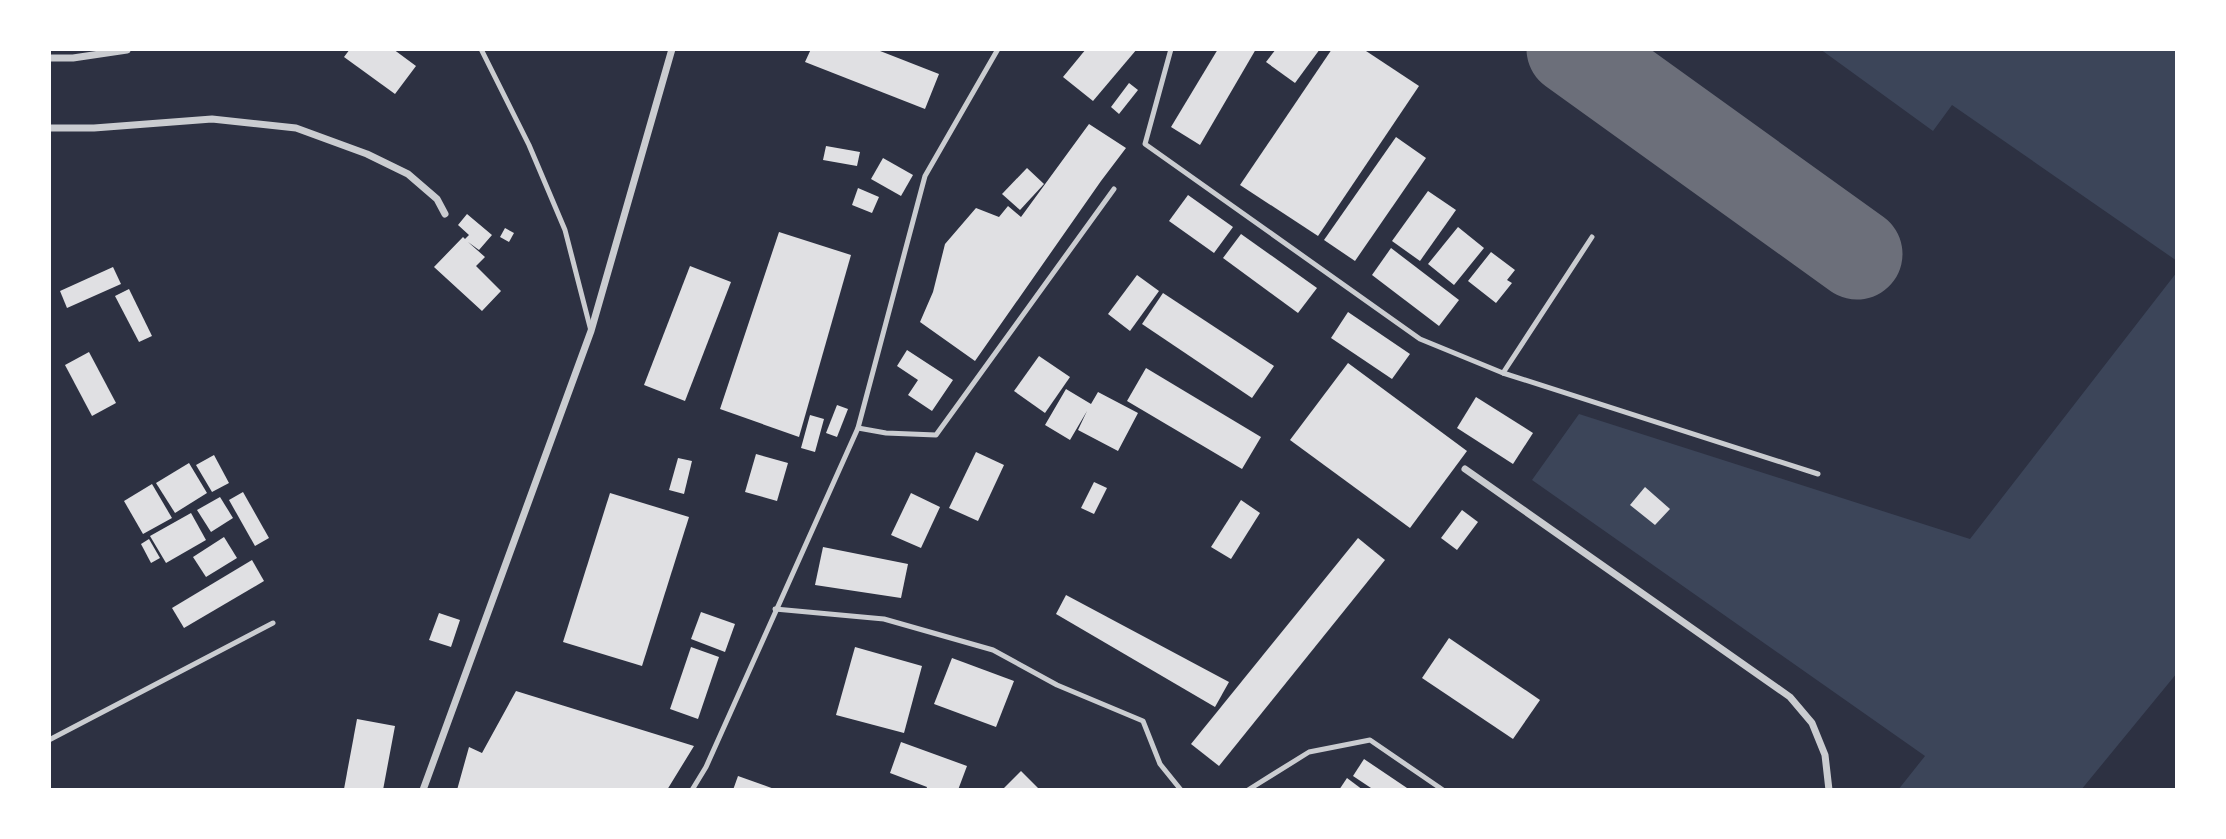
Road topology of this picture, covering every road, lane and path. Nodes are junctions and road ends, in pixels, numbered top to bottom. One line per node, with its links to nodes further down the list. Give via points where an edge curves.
1 (481, 49): 11 (lane, via 565,230)
2 (672, 49): 11 (street)
3 (998, 49): 13 (lane, via 925,176)
4 (1171, 49): 12 (lane, via 1145,144 1420,339)
5 (127, 50): 6 (street)
6 (49, 58)
7 (49, 128): 9 (street, via 212,119 296,128 408,174 436,199)
8 (1114, 189): 13 (lane, via 936,435)
9 (445, 214)
10 (1592, 237): 12 (lane)
11 (590, 331): 19 (street)
12 (1503, 373): 15 (lane)
13 (858, 429): 16 (lane)
14 (1465, 469): 24 (street, via 1790,697 1812,723 1825,755)
15 (1818, 474)
16 (775, 609): 20 (lane); 21 (lane, via 884,619 993,650 1057,685 1143,721 1160,764)
17 (272, 623): 18 (lane)
18 (49, 740)
19 (423, 790)
20 (692, 790)
21 (1181, 790)
22 (1248, 790): 23 (lane, via 1309,751 1370,740)
23 (1443, 790)
24 (1829, 790)

